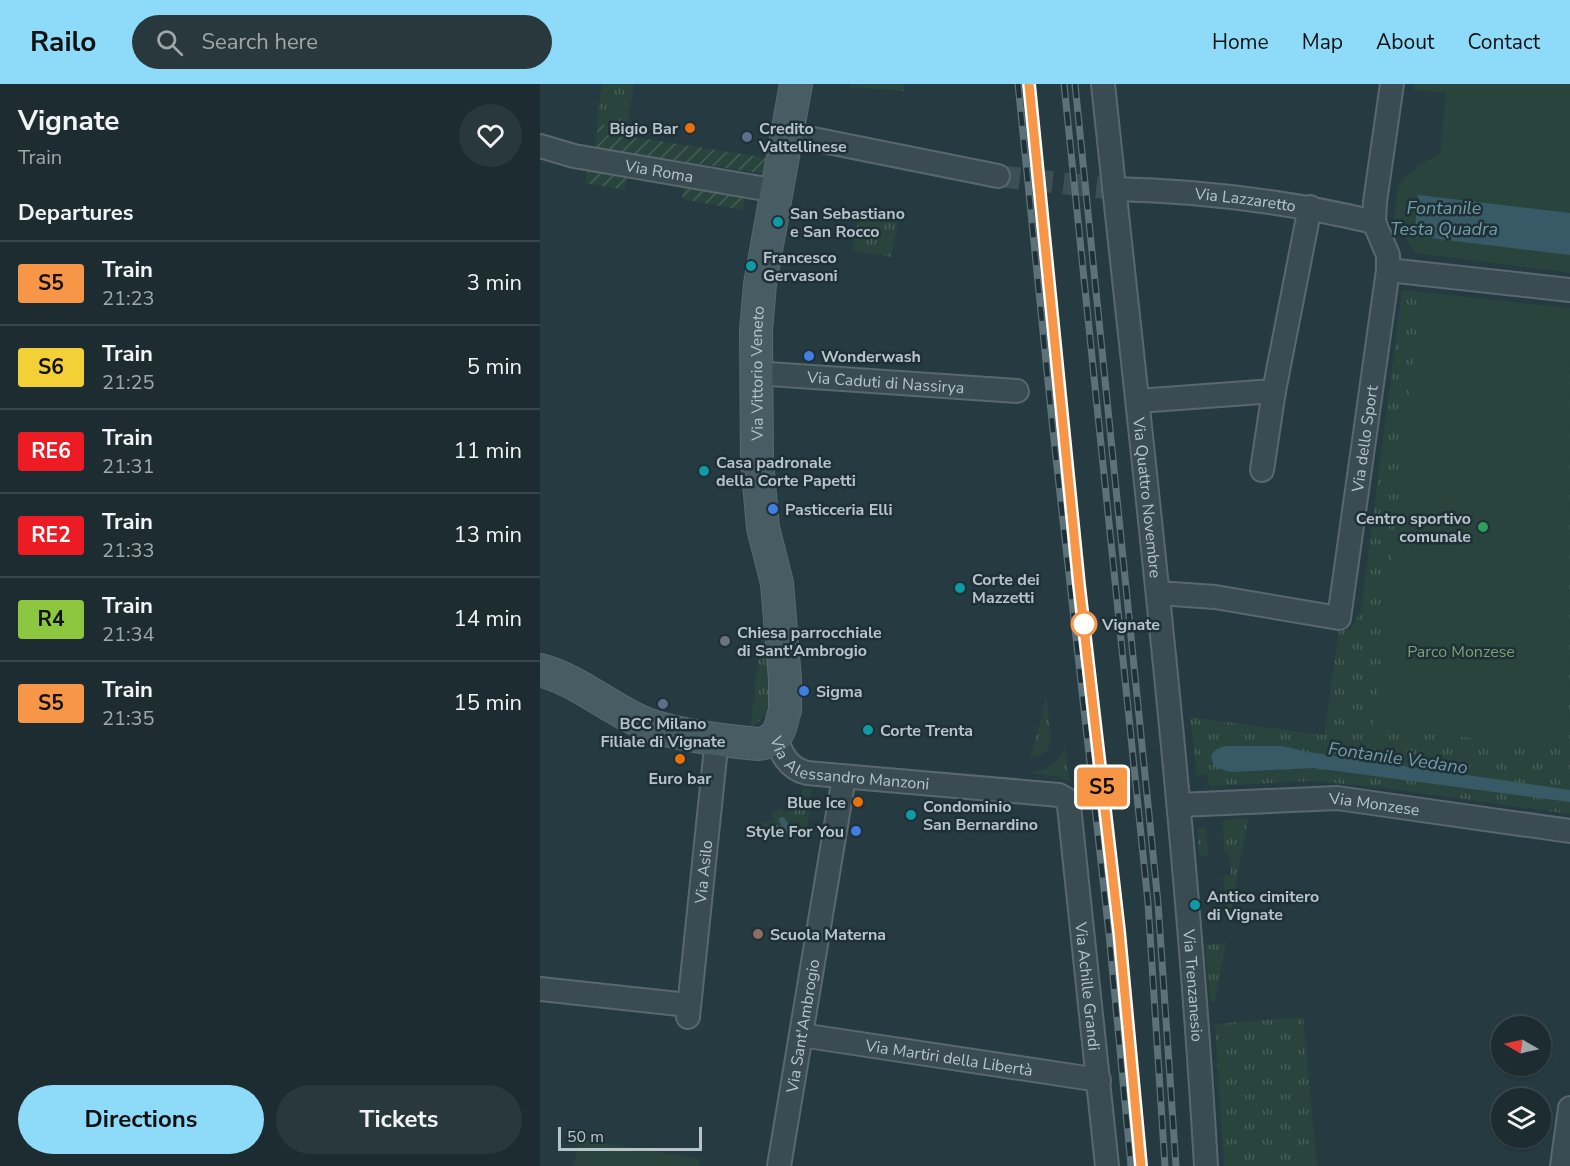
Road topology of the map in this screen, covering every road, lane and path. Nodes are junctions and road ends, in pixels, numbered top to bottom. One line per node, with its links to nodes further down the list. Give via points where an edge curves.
1 (796, 84): 4 (street, Via Vittorio Veneto)
2 (1103, 84): 7 (street, Via Quattro Novembre)
3 (1392, 84): 10 (street)
4 (788, 134): 6 (street); 8 (street, Via Vittorio Veneto)
5 (540, 146): 8 (street, Via Roma, via 574,156)
6 (998, 176)
7 (1114, 189): 9 (street, Via Lazzaretto, via 1237,196); 16 (street, Via Quattro Novembre)
8 (777, 191): 13 (street, Via Vittorio Veneto, via 760,284)
9 (1310, 207): 10 (street, Via Lazzaretto); 15 (street)
10 (1374, 222): 11 (street, Via dello Sport, via 1388,255)
11 (1388, 270): 12 (street); 18 (street, Via dello Sport, via 1339,618 1215,597)
12 (1570, 290)
13 (756, 372): 14 (street, Via Caduti di Nassirya); 20 (street, Via Vittorio Veneto, via 763,528 777,583 785,679 785,710)
14 (1017, 391)
15 (1274, 391): 16 (street); 17 (street)
16 (1138, 401): 18 (street, Via Quattro Novembre)
17 (1262, 470)
18 (1158, 593): 23 (street, Via Quattro Novembre)
19 (540, 670): 21 (street, Via Alessandro Manzoni, via 571,681 641,722)
20 (776, 736): 21 (street, Via Alessandro Manzoni, via 758,744); 22 (street, Via Alessandro Manzoni, via 781,752 796,770)
21 (717, 738): 26 (street, Via Asilo, via 688,1011)
22 (844, 777): 24 (street, Via Alessandro Manzoni, via 1059,795); 27 (street, Via Sant'Ambrogio)
23 (1179, 805): 25 (street, Via Monzese, via 1337,798); 32 (street, Via Trenzanesio)
24 (1069, 806): 28 (street, Via Achille Grandi)
25 (1570, 831)
26 (540, 989)
27 (801, 1035): 28 (street, Via Martiri della Libertà); 30 (street, Via Sant'Ambrogio)
28 (1099, 1080): 31 (street, Via Achille Grandi)
29 (1570, 1108): 33 (street)
30 (779, 1166)
31 (1107, 1166)
32 (1206, 1166)
33 (1562, 1166)

